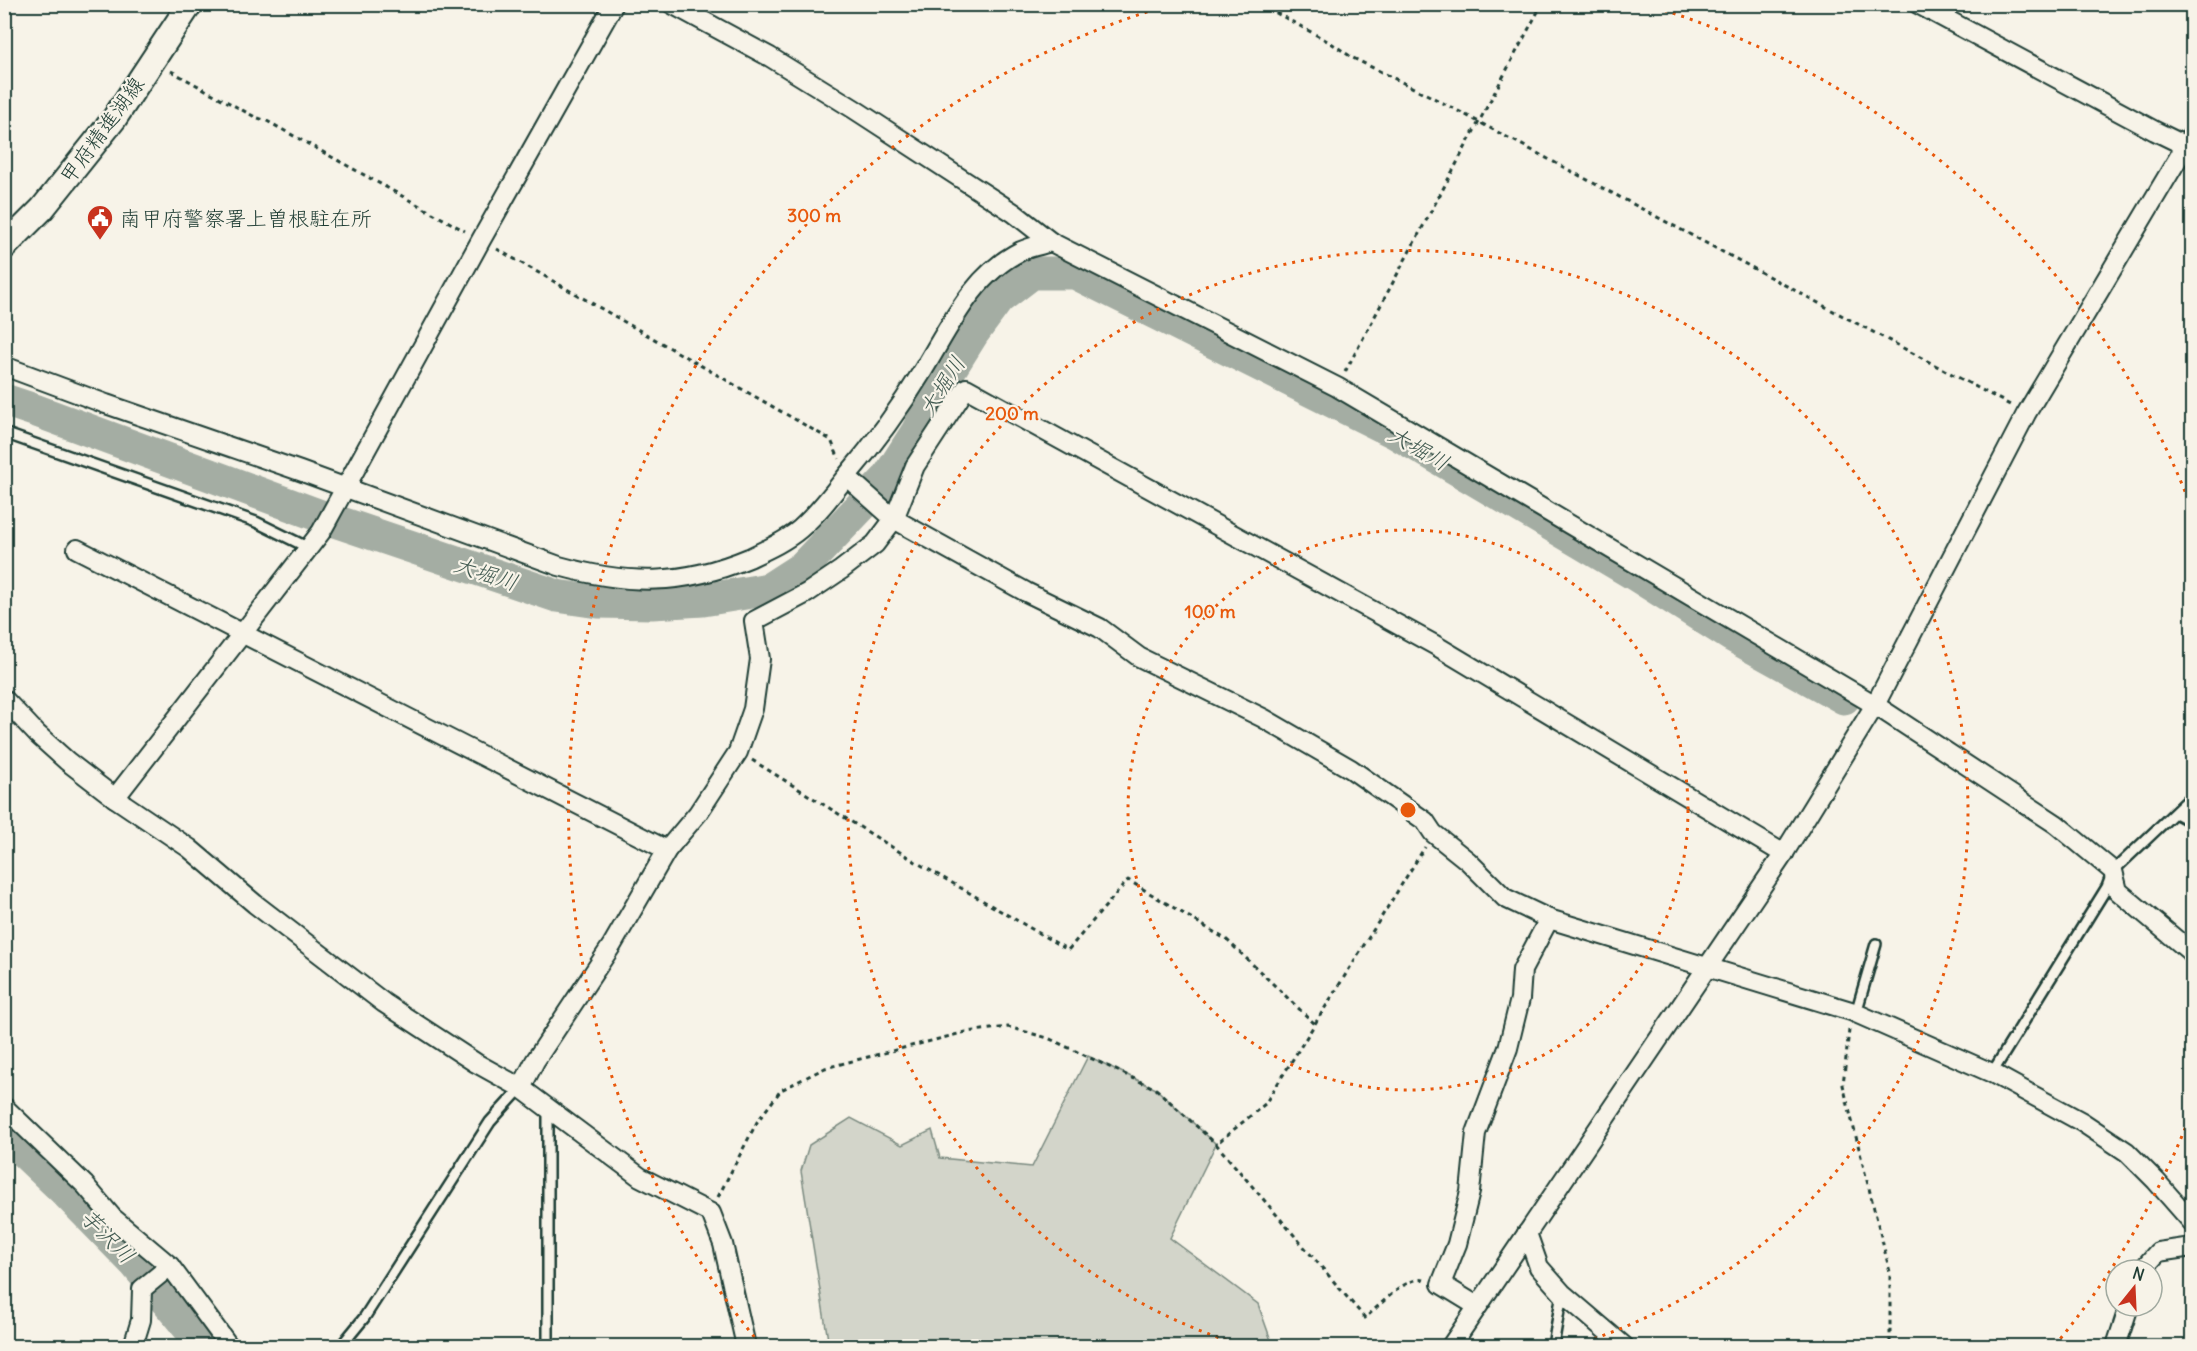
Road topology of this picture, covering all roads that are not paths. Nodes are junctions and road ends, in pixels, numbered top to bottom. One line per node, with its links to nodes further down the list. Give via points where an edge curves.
1 (190, 4): 7 (main road, 甲府精進湖線, via 114,119 42,209)
2 (614, 4): 11 (street)
3 (672, 4): 6 (street, via 770,57 861,113 1014,213)
4 (1918, 4): 5 (street)
5 (2190, 143): 17 (street, via 2026,414)
6 (1051, 242): 10 (street, via 1022,250 975,286 897,412); 17 (street, via 1337,387)
7 (4, 248)
8 (4, 366): 11 (street)
9 (4, 434): 13 (lane, via 256,522)
10 (847, 477): 11 (street, via 798,530 764,551 726,568 687,578 653,581 601,576 559,566); 12 (street)
11 (345, 487): 13 (street)
12 (893, 519): 22 (street, via 875,544 841,570 754,621 760,659 753,708 738,752 698,813); 23 (street, via 915,466 966,388 1435,645); 25 (street, via 1100,628 1139,657 1263,718 1351,769 1425,821 1433,833 1505,898)
13 (309, 548): 15 (street)
14 (77, 549): 15 (street)
15 (242, 633): 19 (street); 22 (street)
16 (4, 699): 19 (street, via 67,761)
17 (1875, 705): 23 (street); 24 (street, via 2056,825)
18 (2193, 796): 20 (lane)
19 (115, 798): 31 (street, via 189,848 384,1003)
20 (2175, 813): 21 (lane); 24 (lane)
21 (2193, 822)
22 (667, 850): 31 (street)
23 (1784, 854): 28 (street)
24 (2113, 871): 27 (street, via 2118,891); 30 (lane, via 2107,887)
25 (1549, 919): 28 (street); 40 (street, via 1522,970 1521,999 1508,1048 1476,1133 1470,1192 1457,1244 1441,1284)
26 (1876, 944): 29 (lane)
27 (2193, 953)
28 (1708, 967): 29 (street); 35 (street)
29 (1853, 1012): 30 (street)
30 (1992, 1073): 34 (street, via 2082,1122 2127,1152)
31 (521, 1088): 33 (street); 44 (lane, via 490,1122 364,1318)
32 (4, 1107): 38 (street, via 86,1185)
33 (548, 1108): 45 (lane); 46 (street, via 640,1177 711,1213 723,1244)
34 (2193, 1222)
35 (1527, 1233): 39 (street, via 1539,1267); 40 (street)
36 (2193, 1246): 37 (street, via 2158,1252)
37 (2153, 1258)
38 (165, 1270): 42 (street, via 142,1289 141,1320); 43 (street)
39 (1562, 1293): 48 (lane); 49 (street)
40 (1477, 1306): 47 (street)
41 (2124, 1318): 50 (street)
42 (133, 1347)
43 (229, 1347)
44 (341, 1347)
45 (548, 1347)
46 (746, 1347)
47 (1451, 1347)
48 (1552, 1347)
49 (1624, 1347)
50 (2116, 1347)

